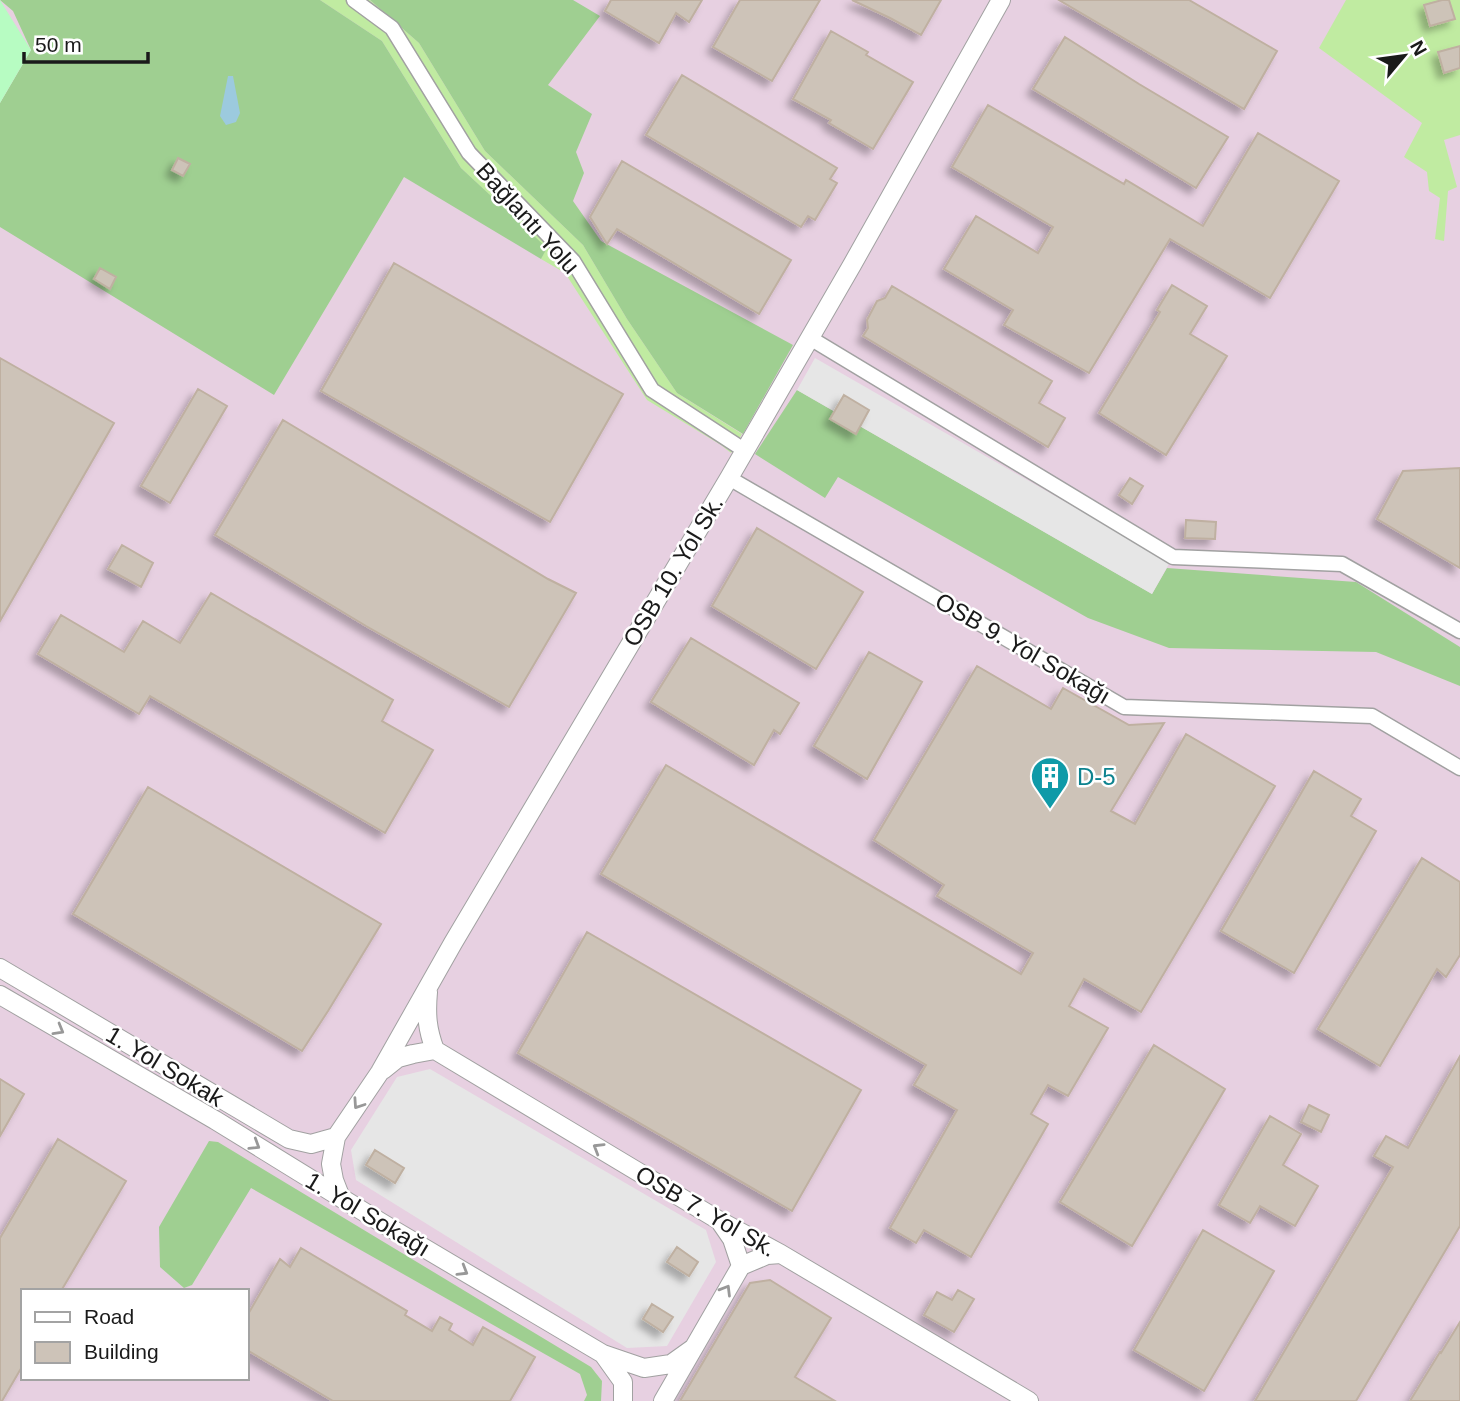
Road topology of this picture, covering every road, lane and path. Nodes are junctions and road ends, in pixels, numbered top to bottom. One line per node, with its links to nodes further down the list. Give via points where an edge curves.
1 (354, 0): 4 (street, Bağlantı Yolu, via 392,28 469,153 573,261 652,390)
2 (1001, 0): 3 (street, OSB 10. Yol Sk.)
3 (810, 338): 4 (street, OSB 10. Yol Sk.); 6 (street, via 1173,556 1342,564)
4 (744, 450): 5 (street, OSB 10. Yol Sk.)
5 (729, 478): 7 (street, OSB 9. Yol Sokağı, via 1124,707 1372,716); 9 (street, OSB 10. Yol Sk.)
6 (1460, 631)
7 (1460, 768)
8 (0, 968): 13 (street, 1. Yol Sokak)
9 (428, 988): 11 (street, via 426,1016); 12 (street, OSB 10. Yol Sk.)
10 (0, 995): 14 (street, 1. Yol Sokağı, one-way to 14)
11 (435, 1050): 12 (street, via 398,1058); 17 (street, OSB 7. Yol Sk., one-way to 11)
12 (380, 1072): 15 (street, OSB 10. Yol Sk., one-way to 15)
13 (225, 1101): 14 (street); 15 (street, 1. Yol Sokak, via 289,1139 311,1144)
14 (215, 1120): 16 (street, 1. Yol Sokağı, one-way to 16)
15 (336, 1137): 16 (street, via 331,1164)
16 (341, 1198): 21 (street, 1. Yol Sokağı, one-way to 21)
17 (720, 1221): 18 (street, OSB 7. Yol Sk.); 19 (street)
18 (781, 1254): 19 (street); 24 (street, OSB 7. Yol Sk.)
19 (741, 1266): 20 (street, one-way to 19)
20 (692, 1349): 21 (street, 1. Yol Sokağı, via 671,1364 644,1368); 23 (street)
21 (603, 1354): 22 (street, via 623,1382)
22 (623, 1401)
23 (663, 1401)
24 (1029, 1401)

